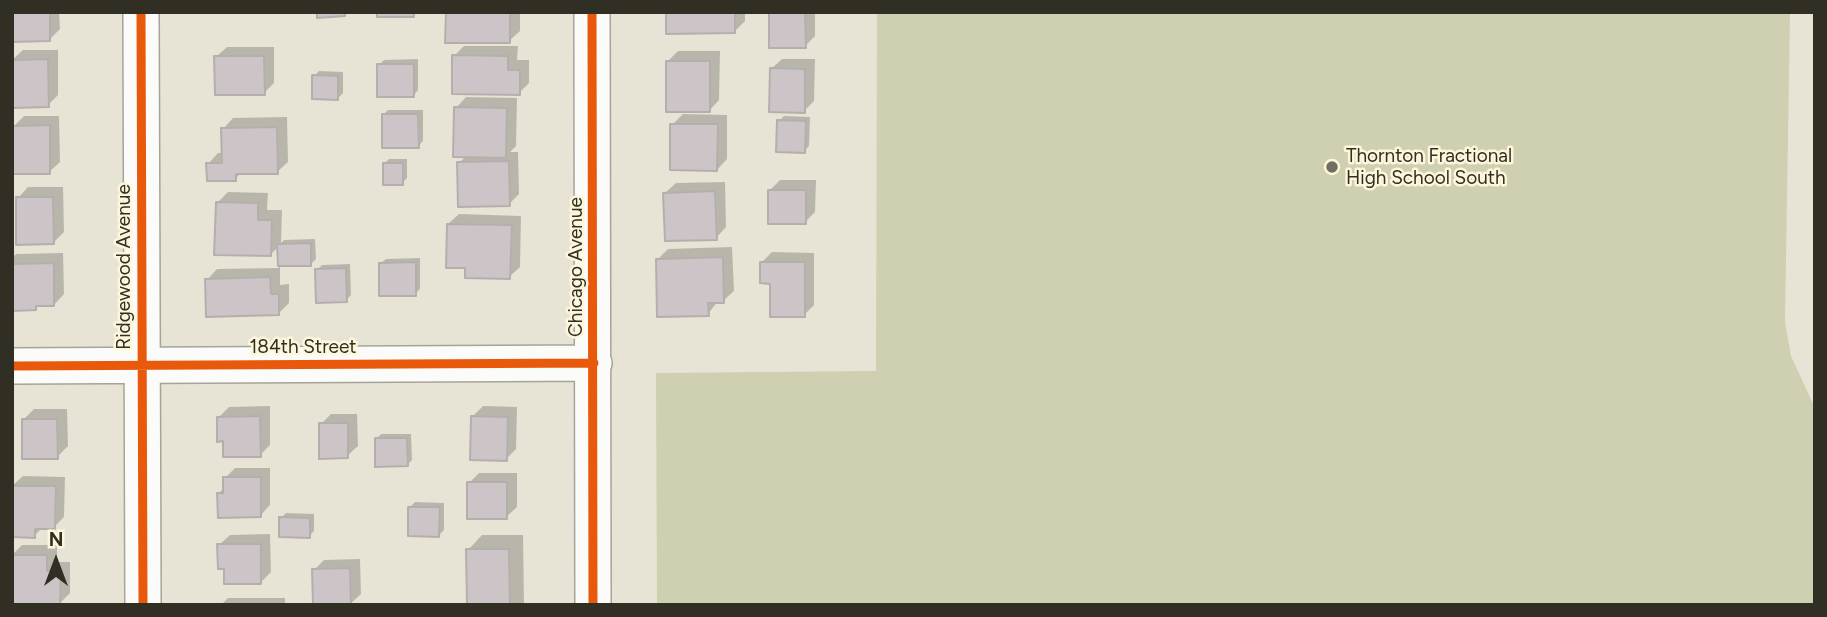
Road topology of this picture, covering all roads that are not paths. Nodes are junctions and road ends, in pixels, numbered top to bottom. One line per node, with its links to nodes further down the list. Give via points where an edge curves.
1 (141, 12): 4 (street, Ridgewood Avenue)
2 (592, 12): 3 (street, Chicago Avenue)
3 (594, 363): 4 (street, 184th Street); 7 (street, Chicago Avenue)
4 (142, 365): 5 (street, 184th Street); 6 (street, Ridgewood Avenue)
5 (12, 366)
6 (143, 605)
7 (593, 605)

